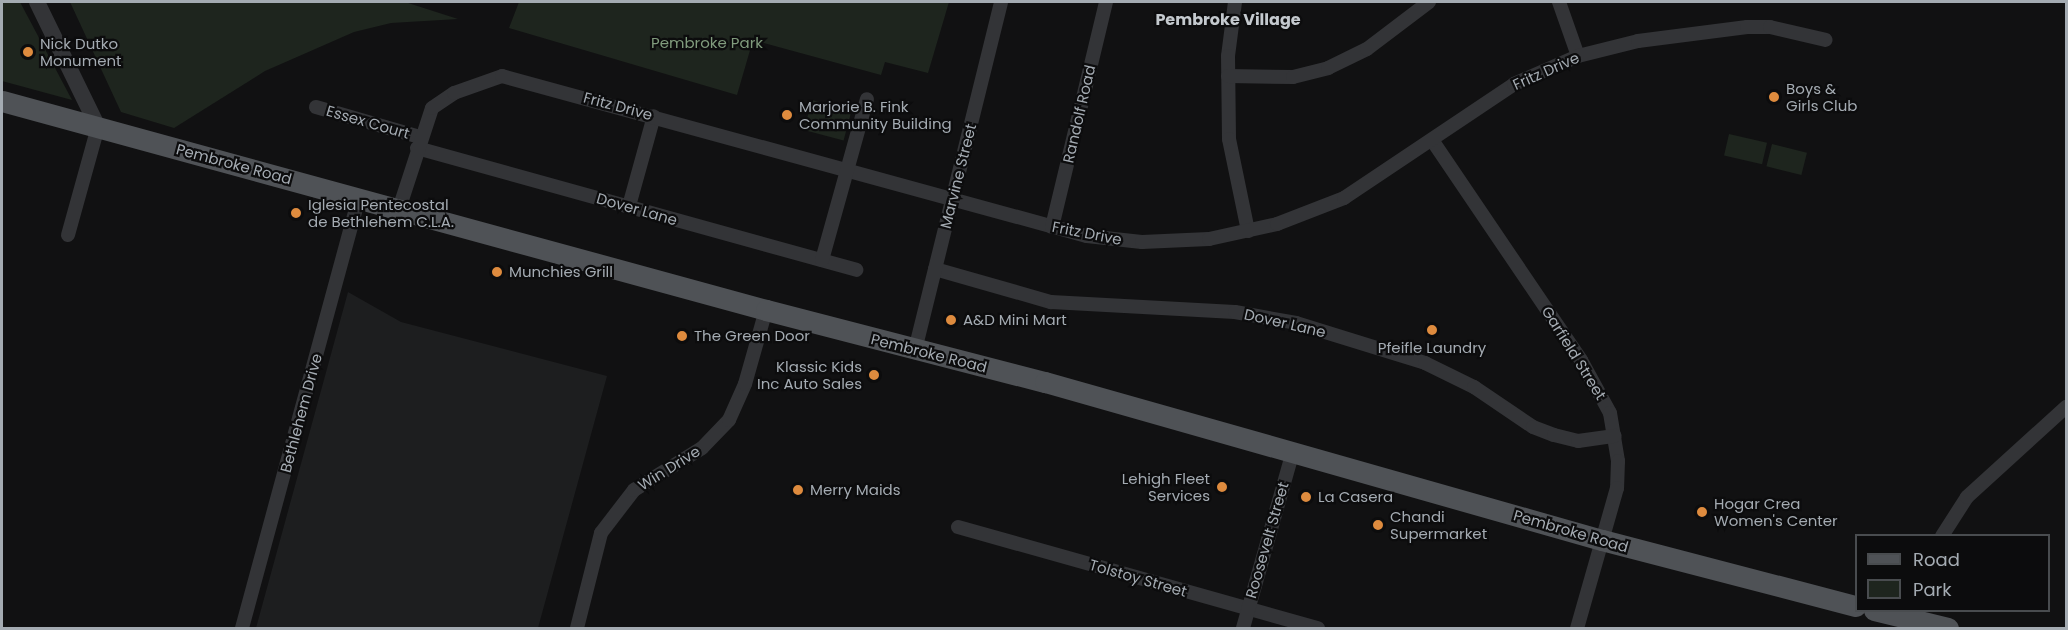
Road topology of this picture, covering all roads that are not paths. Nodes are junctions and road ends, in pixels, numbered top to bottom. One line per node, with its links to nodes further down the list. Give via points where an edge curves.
1 (37, 2): 14 (street)
2 (1001, 2): 19 (street, Marvine Street)
3 (1106, 2): 22 (street, Randolf Road)
4 (1235, 2): 9 (street)
5 (1429, 2): 9 (street, via 1366,49 1328,68 1293,77)
6 (1559, 2): 8 (street)
7 (1826, 40): 8 (street, Fritz Drive, via 1770,27 1747,27 1630,43)
8 (1578, 56): 15 (street, Fritz Drive, via 1514,84)
9 (1228, 76): 23 (street, via 1230,147)
10 (867, 99): 17 (street)
11 (2, 101): 14 (main road, Pembroke Road)
12 (316, 107): 16 (street, Essex Court)
13 (654, 116): 16 (street, Fritz Drive, via 496,76 437,103 428,114); 17 (street, Fritz Drive); 20 (street)
14 (98, 127): 18 (main road, Pembroke Road); 24 (street)
15 (1432, 140): 23 (street, Fritz Drive, via 1344,198); 31 (street, Garfield Street, via 1590,374 1606,403)
16 (419, 142): 20 (street, Dover Lane); 21 (street, Fritz Drive)
17 (847, 169): 19 (street, Fritz Drive); 25 (street)
18 (358, 198): 21 (main road, Pembroke Road); 40 (street, Bethlehem Drive)
19 (952, 200): 22 (street, Fritz Drive); 26 (street, Marvine Street)
20 (629, 206): 25 (street, Dover Lane)
21 (399, 209): 28 (main road, Pembroke Road)
22 (1052, 227): 23 (street, Fritz Drive, via 1142,242 1209,239)
23 (1248, 231)
24 (68, 235)
25 (822, 260): 27 (street, Dover Lane)
26 (935, 269): 29 (street, Marvine Street); 31 (street, Dover Lane, via 1051,302 1235,312 1296,324 1435,367 1474,387 1522,421 1554,435 1578,441)
27 (856, 270)
28 (766, 310): 29 (main road, Pembroke Road); 41 (street, Win Drive, via 745,384 729,420 702,448 634,490 601,533)
29 (915, 350): 32 (main road, Pembroke Road, via 1045,381)
30 (2067, 406): 34 (street, via 1967,497)
31 (1615, 436): 35 (street, Garfield Street, via 1618,481)
32 (1293, 452): 35 (main road, Pembroke Road); 37 (street, Roosevelt Street)
33 (958, 527): 37 (street, Tolstoy Street)
34 (1943, 534)
35 (1602, 540): 36 (main road, Pembroke Road); 44 (street, Garfield Street)
36 (1855, 605)
37 (1248, 609): 42 (street, Roosevelt Street); 43 (street, Tolstoy Street)
38 (1882, 612): 39 (main road)
39 (1916, 620): 45 (main road)
40 (242, 628)
41 (577, 628)
42 (1243, 628)
43 (1318, 628)
44 (1577, 628)
45 (1948, 628)

